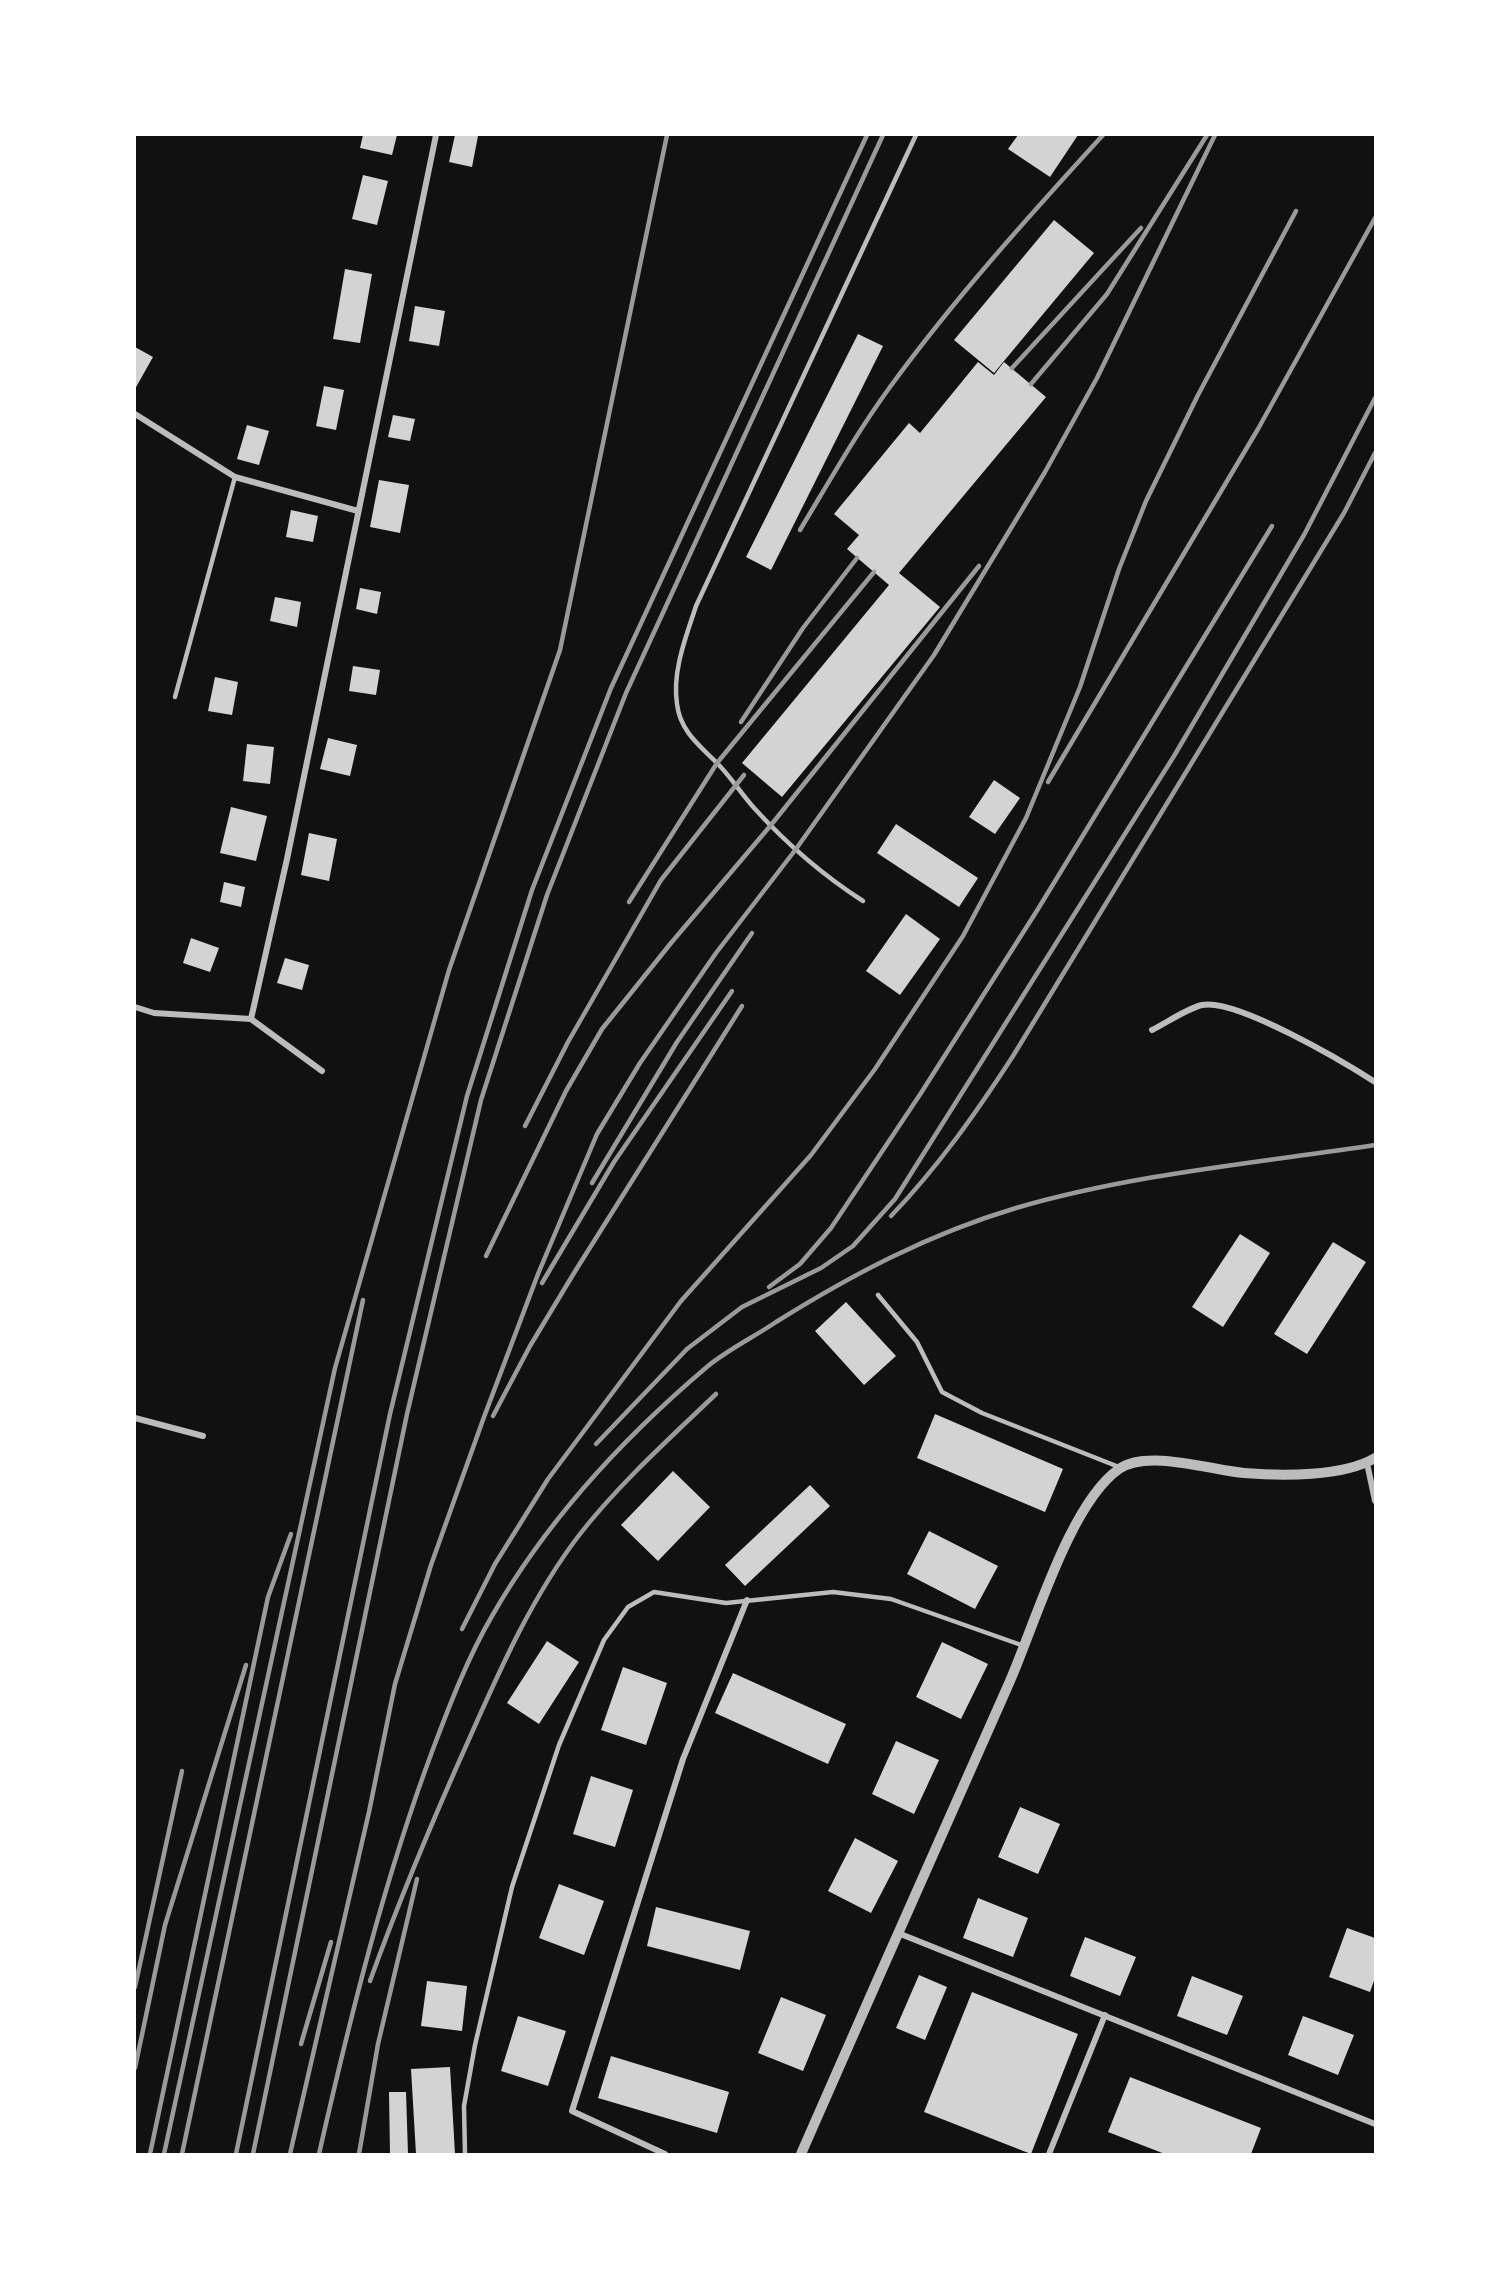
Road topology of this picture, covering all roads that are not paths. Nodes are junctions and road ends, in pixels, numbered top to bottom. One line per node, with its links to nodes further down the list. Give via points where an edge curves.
1 (436, 135): 5 (street)
2 (916, 135): 7 (lane, via 696,606 677,667 676,705 692,740 717,763 755,810 831,881)
3 (135, 414): 4 (street)
4 (235, 477): 5 (street); 6 (lane)
5 (358, 511): 9 (street)
6 (175, 697)
7 (863, 901)
8 (135, 1007): 9 (street, via 154,1013)
9 (251, 1019): 11 (street)
10 (1152, 1030): 12 (street, via 1203,1005 1242,1012 1325,1051)
11 (322, 1071)
12 (1375, 1082)
13 (878, 1294): 17 (lane, via 916,1342 942,1392 982,1413)
14 (135, 1418): 15 (street)
15 (203, 1436)
16 (1371, 1461): 17 (street, via 1314,1474 1245,1473 1157,1459); 18 (street)
17 (1120, 1468): 20 (street, via 1094,1493 1071,1533)
18 (1375, 1502)
19 (747, 1600): 20 (lane, via 832,1592 891,1599); 24 (lane, via 726,1603 654,1592 628,1607 604,1640 559,1745 512,1887 474,2045 464,2106); 25 (street, via 683,1759 572,2111)
20 (1025, 1646): 21 (street)
21 (898, 1933): 22 (street); 26 (street)
22 (1105, 2015): 23 (street); 27 (street)
23 (1375, 2124)
24 (465, 2154)
25 (664, 2154)
26 (801, 2154)
27 (1049, 2154)

